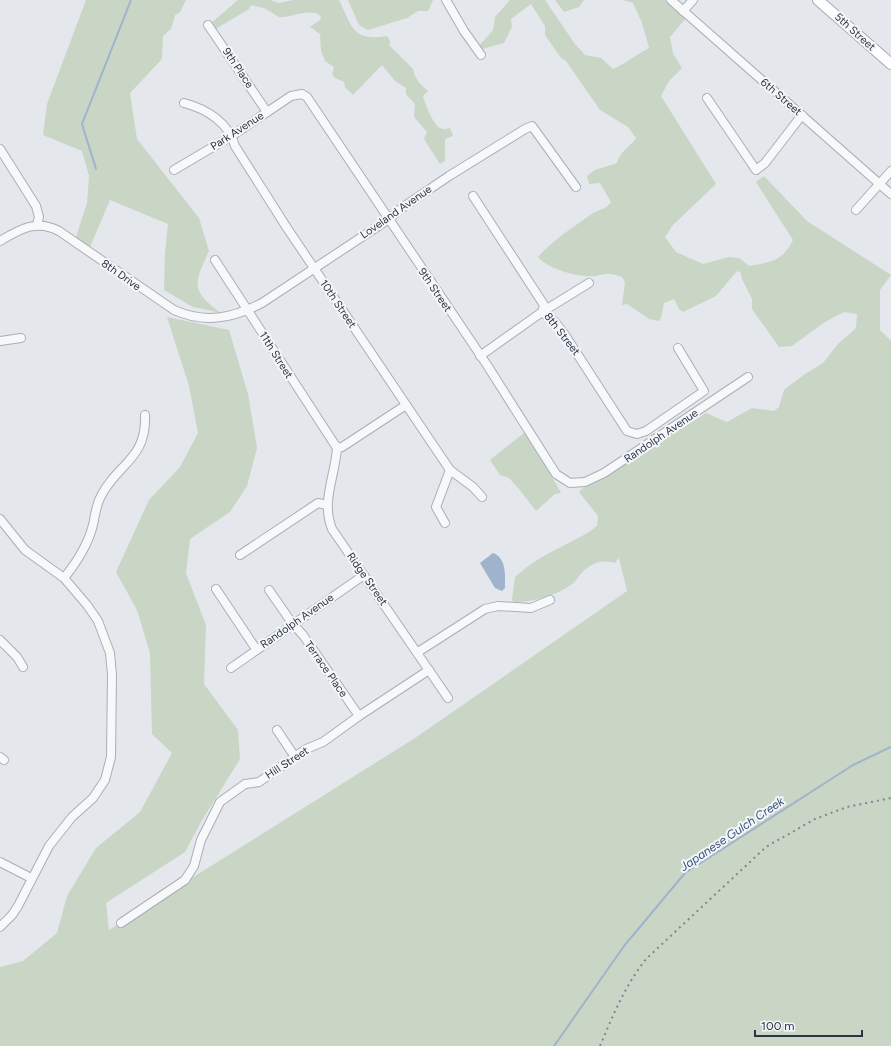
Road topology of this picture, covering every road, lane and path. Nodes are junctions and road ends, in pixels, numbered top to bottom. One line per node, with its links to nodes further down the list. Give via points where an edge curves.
1 (446, 0): 7 (street)
2 (671, 0): 5 (street, 6th Street)
3 (693, 0): 5 (street)
4 (818, 0): 8 (main road, 5th Street)
5 (683, 11): 13 (street, 6th Street)
6 (208, 25): 12 (street, 9th Place)
7 (481, 55)
8 (891, 64)
9 (302, 94): 12 (street, Park Avenue, via 291,96); 23 (street, 9th Street, via 312,102)
10 (707, 98): 13 (street, via 756,170 765,163)
11 (184, 103): 14 (street, via 206,110)
12 (267, 112): 14 (street, Park Avenue)
13 (802, 116): 18 (street, 6th Street)
14 (232, 135): 16 (street, Park Avenue); 27 (street, 10th Street, via 236,146 281,220)
15 (0, 149): 24 (street, via 36,206 39,217)
16 (174, 170)
17 (891, 171): 18 (street)
18 (880, 184): 20 (street, 6th Street); 22 (street)
19 (576, 187): 23 (street, Loveland Avenue, via 532,126 449,176)
20 (891, 194)
21 (474, 196): 30 (street, 8th Street, via 544,305)
22 (856, 210)
23 (389, 219): 27 (street, Loveland Avenue); 34 (street, 9th Street)
24 (37, 225): 25 (street, 8th Drive, via 24,227); 29 (street, 8th Drive, via 59,231 154,297 184,314 216,319)
25 (0, 241)
26 (215, 260): 29 (street, 11th Street)
27 (313, 268): 29 (street, Loveland Avenue); 36 (street, 10th Street)
28 (589, 284): 30 (street)
29 (248, 310): 39 (street, 11th Street, via 279,362)
30 (542, 312): 34 (street); 38 (street, 8th Street, via 565,335)
31 (21, 338): 32 (street)
32 (0, 341)
33 (678, 348): 38 (street, Randolph Avenue, via 704,391 646,431 636,434)
34 (480, 356): 41 (street, 9th Street, via 556,474)
35 (748, 377): 41 (street, Randolph Avenue, via 604,474 585,482)
36 (406, 405): 39 (street); 40 (street, 10th Street)
37 (144, 415): 48 (street, via 145,434 138,450 102,494 87,543)
38 (627, 431)
39 (337, 448): 43 (street, Ridge Street)
40 (450, 470): 42 (street, 10th Street); 45 (street, via 436,507)
41 (570, 483)
42 (482, 497)
43 (327, 505): 46 (street, via 318,503); 47 (street, Ridge Street, via 332,529)
44 (0, 519): 48 (street, via 25,550)
45 (445, 523)
46 (240, 555)
47 (364, 575): 52 (street, Randolph Avenue); 55 (street, Ridge Street)
48 (64, 578): 64 (street, via 94,614 110,653 113,687 111,757 105,780 93,798 72,817 54,839)
49 (216, 589): 54 (street)
50 (269, 590): 52 (street, Terrace Place)
51 (550, 600): 55 (street, via 530,608 498,606 485,609)
52 (292, 623): 54 (street, Randolph Avenue); 60 (street, Terrace Place)
53 (0, 640): 56 (street)
54 (256, 649): 57 (street, Randolph Avenue)
55 (418, 652): 58 (street, Ridge Street)
56 (23, 667)
57 (231, 668)
58 (429, 670): 59 (street, Ridge Street); 60 (street, Hill Street)
59 (448, 698)
60 (359, 716): 62 (street, Hill Street, via 323,742)
61 (277, 730): 62 (street)
62 (295, 757): 65 (street, Hill Street, via 259,782 245,784 220,802 201,840 194,866 186,880)
63 (0, 862): 64 (street)
64 (31, 878): 66 (street, via 15,911)
65 (122, 923)
66 (0, 927)

